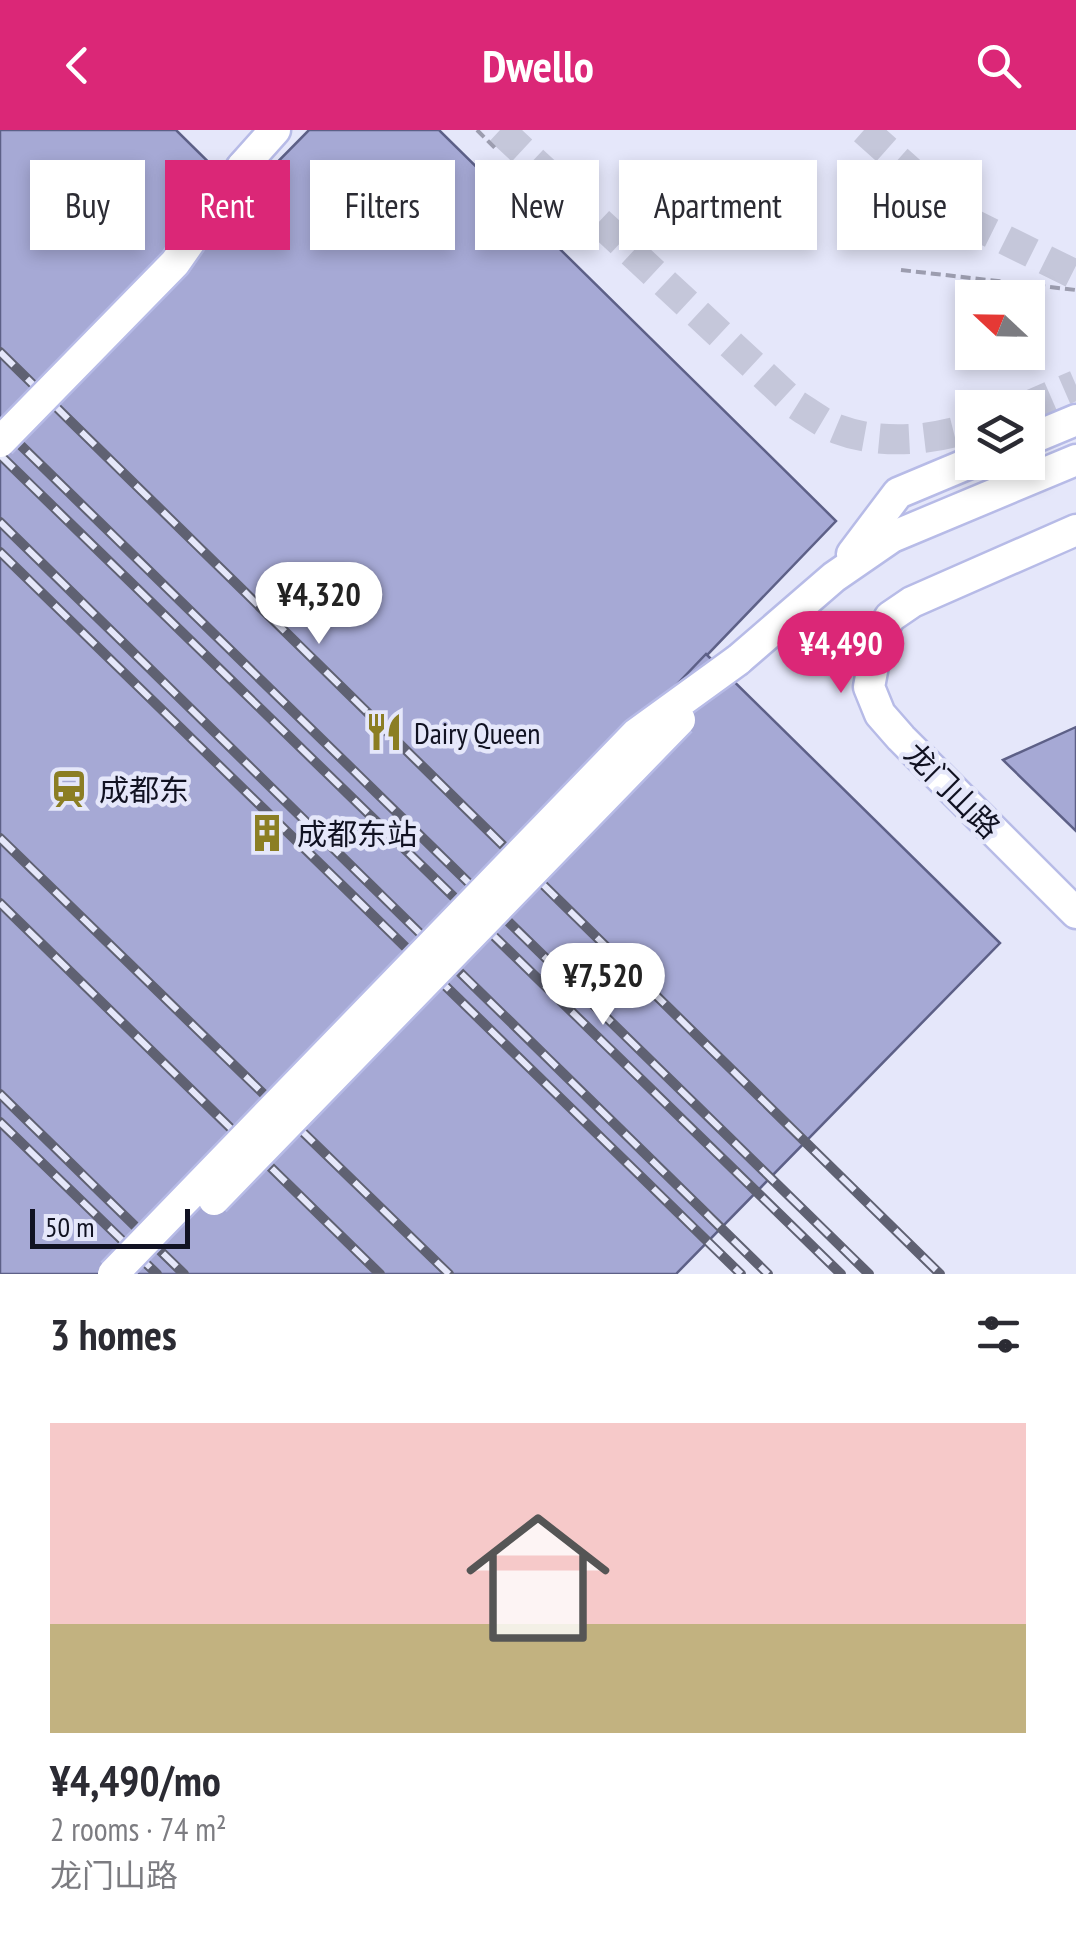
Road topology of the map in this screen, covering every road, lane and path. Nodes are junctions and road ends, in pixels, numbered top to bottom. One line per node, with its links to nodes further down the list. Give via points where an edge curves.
1 (477, 130): 3 (path)
2 (272, 132): 4 (street)
3 (495, 148)
4 (248, 160)
5 (165, 246): 9 (street, bridge)
6 (185, 250): 12 (street, bridge)
7 (900, 270): 8 (path)
8 (1076, 290)
9 (0, 415)
10 (1076, 420): 11 (street)
11 (1045, 433)
12 (0, 442)
13 (1076, 460): 16 (street, via 892,537)
14 (955, 469): 16 (street, via 898,493)
15 (1076, 530): 18 (street, 龙门山路, via 890,617 878,638 870,687 880,714 901,738)
16 (834, 577): 17 (street)
17 (738, 660): 19 (street, bridge, via 636,734); 20 (street, bridge)
18 (1076, 913)
19 (113, 1274)
20 (142, 1274)

